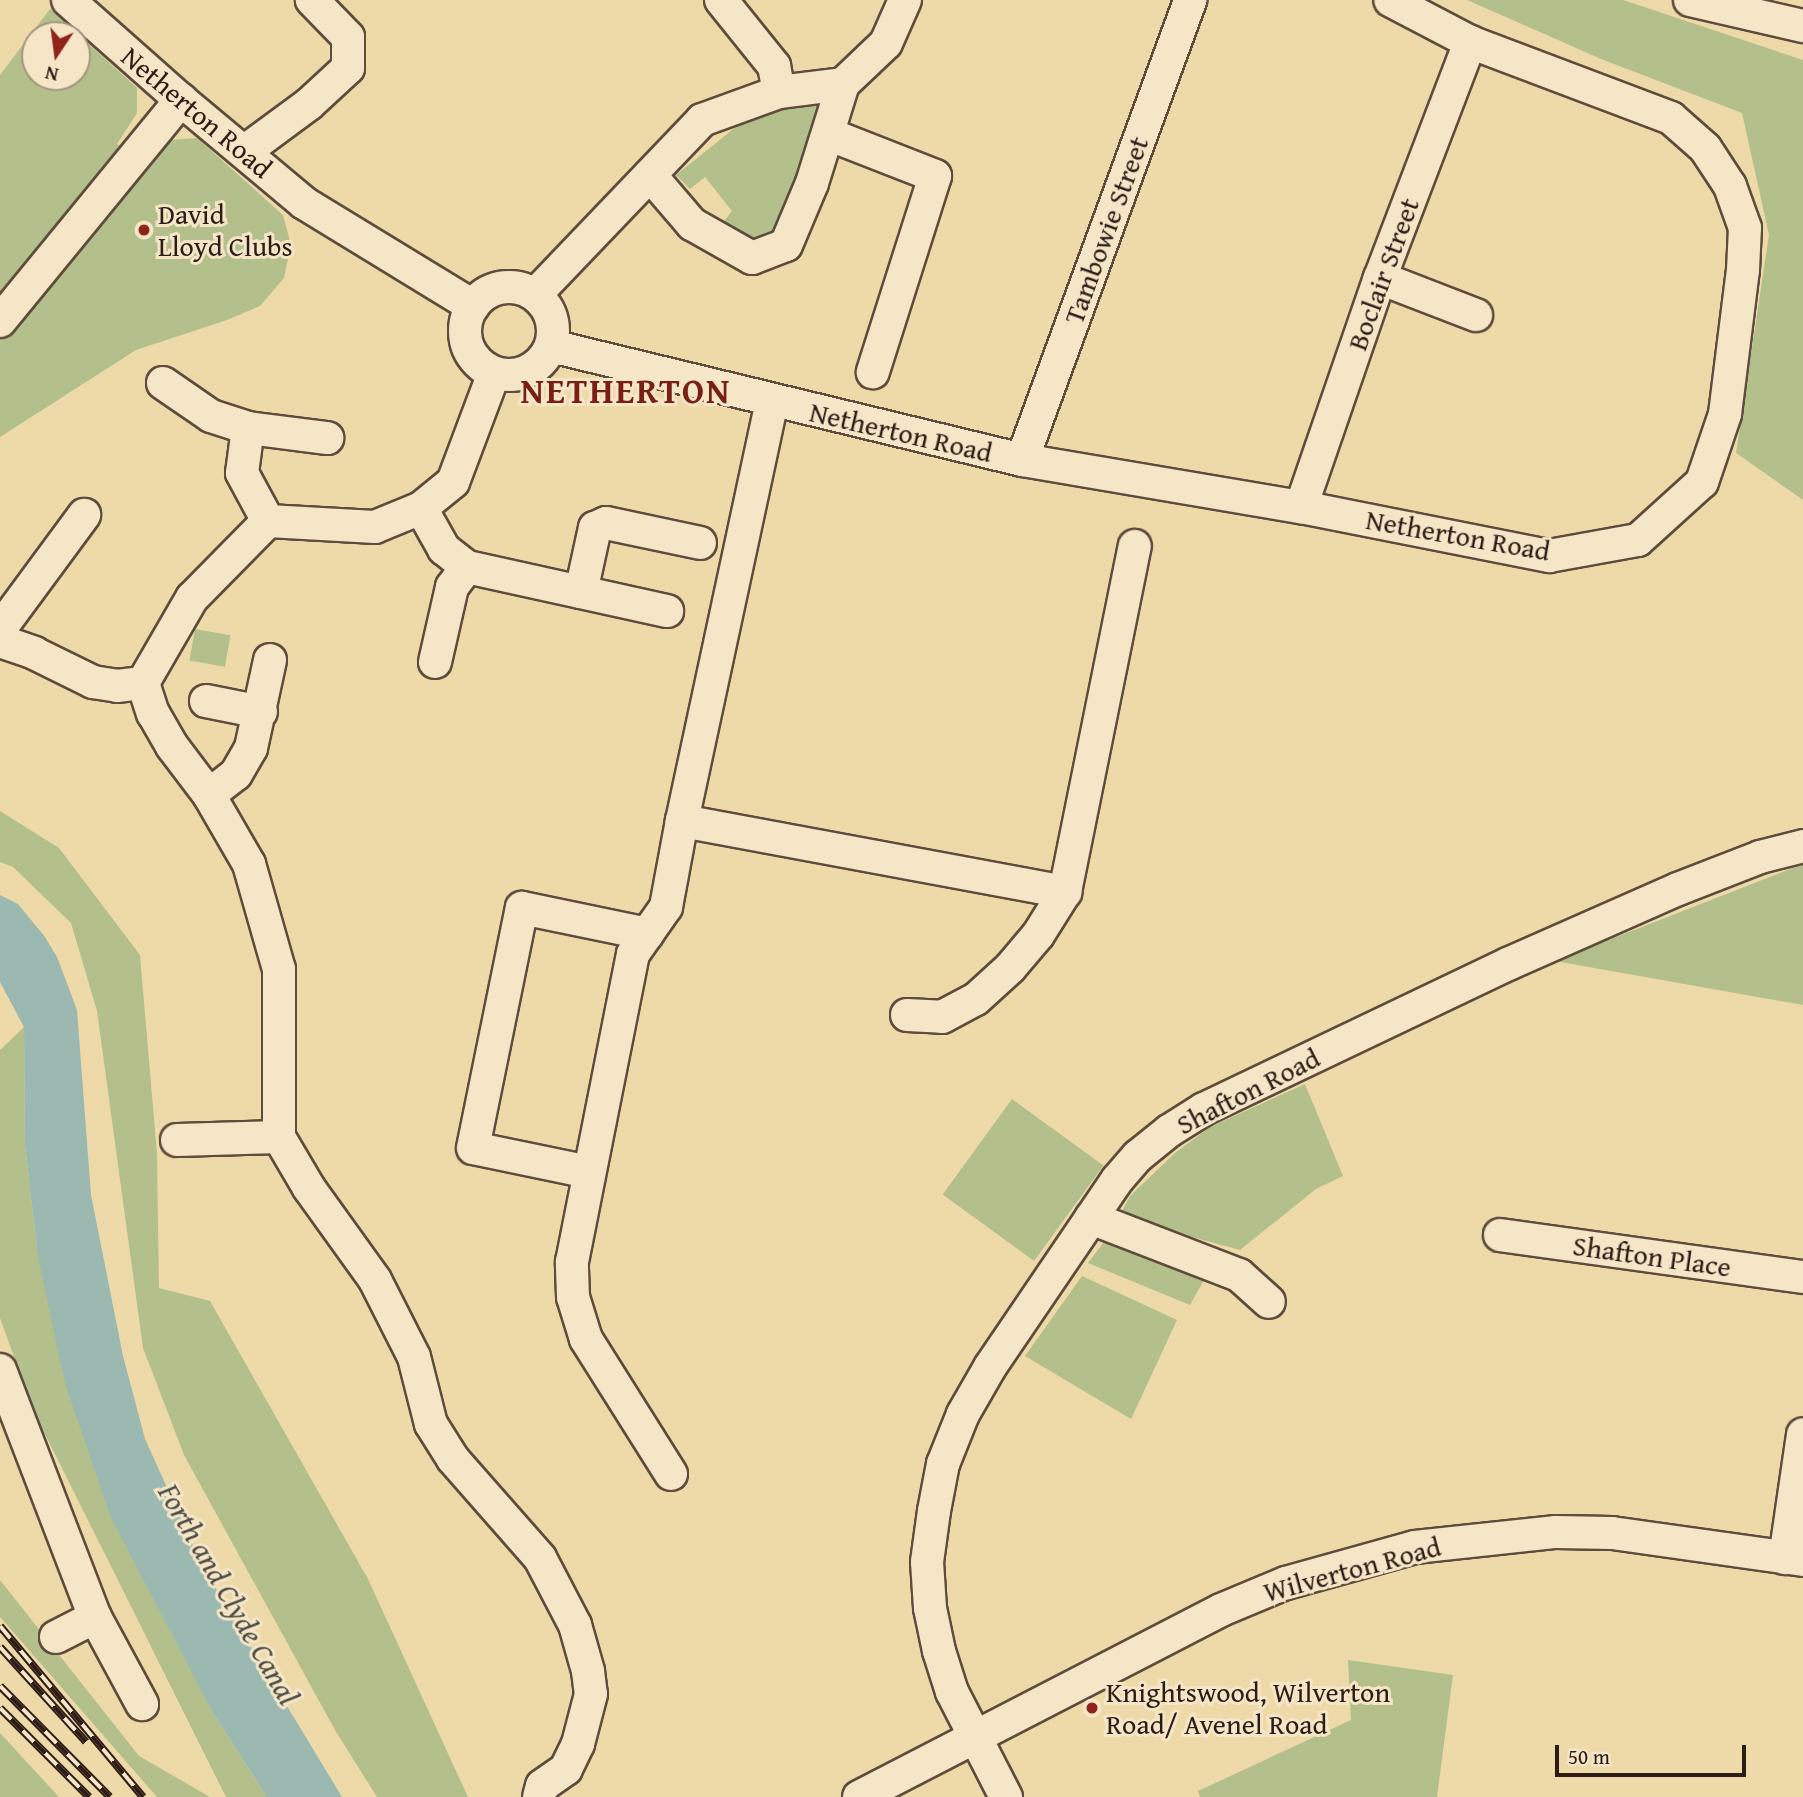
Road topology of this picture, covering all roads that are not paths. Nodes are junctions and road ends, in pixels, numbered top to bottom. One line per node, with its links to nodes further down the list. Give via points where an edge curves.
1 (68, 0): 12 (street, Netherton Road)
2 (312, 0): 14 (street, via 348,37 348,68 309,104)
3 (720, 0): 11 (street, via 774,66)
4 (905, 0): 10 (street, via 886,43)
5 (1190, 0): 28 (street, Tambowie Street)
6 (1390, 0): 9 (street, Netherton Road)
7 (1690, 0): 8 (street)
8 (1800, 26)
9 (1470, 42): 16 (street, Boclair Street); 29 (street, Netherton Road, via 1671,118 1706,148 1730,186 1745,228 1743,270 1725,414 1702,482 1638,540 1549,556)
10 (843, 84): 11 (street); 13 (street)
11 (779, 92): 15 (street, via 702,120)
12 (181, 100): 14 (street, Netherton Road); 20 (street)
13 (828, 134): 15 (street, via 813,184 786,245 752,258 692,225); 22 (street, via 935,176)
14 (244, 152): 18 (street, Netherton Road, via 304,203)
15 (650, 175): 17 (street)
16 (1380, 278): 19 (street); 29 (street, Boclair Street)
17 (535, 295): 18 (street, via 508,286 494,289); 21 (street, via 550,312)
18 (473, 306): 23 (street, via 466,321 466,340 471,354)
19 (1476, 315)
20 (0, 321)
21 (551, 346): 23 (street, via 525,373); 25 (street, Netherton Road)
22 (873, 372)
23 (494, 373): 30 (street, via 453,482)
24 (163, 383): 26 (street, via 211,416)
25 (772, 401): 28 (street, Netherton Road); 46 (street)
26 (248, 428): 27 (street); 32 (street, via 242,472)
27 (327, 438)
28 (1022, 460): 29 (street, Netherton Road)
29 (1301, 507)
30 (421, 508): 32 (street, via 375,527); 35 (street, via 444,549)
31 (84, 515): 38 (street)
32 (268, 522): 42 (street, via 191,598)
33 (700, 543): 36 (street, via 606,523 595,528)
34 (1135, 545): 48 (street)
35 (467, 567): 36 (street); 41 (street, via 452,587)
36 (581, 592): 37 (street)
37 (667, 611)
38 (0, 629)
39 (0, 641): 42 (street, via 93,682 117,686)
40 (270, 660): 44 (street)
41 (435, 662)
42 (143, 682): 45 (street, via 153,713 172,746)
43 (206, 701): 44 (street)
44 (261, 712): 45 (street, via 244,762)
45 (209, 795): 51 (street, via 249,864 279,969)
46 (682, 821): 48 (street); 49 (street, via 666,907)
47 (1803, 846): 54 (street, Shafton Road, via 1760,857 1666,894 1204,1109 1138,1156)
48 (1065, 891): 50 (street, via 1038,936 976,999 942,1017)
49 (647, 934): 53 (street, via 633,954); 53 (street, via 522,908 473,1148)
50 (907, 1015)
51 (279, 1137): 52 (street); 66 (street, via 309,1188 375,1280 414,1357 431,1424 453,1459 540,1558 575,1625 591,1694 566,1769 542,1786)
52 (177, 1140)
53 (589, 1172): 60 (street, via 572,1262 573,1297 586,1339)
54 (1091, 1218): 57 (street, via 1239,1275); 65 (street, Shafton Road, via 990,1367 963,1413 943,1464 927,1562 930,1608 952,1692)
55 (1500, 1235): 56 (street, Shafton Place)
56 (1803, 1277)
57 (1269, 1302)
58 (0, 1370): 62 (street)
59 (1803, 1434): 61 (street)
60 (671, 1474)
61 (1794, 1559): 65 (street, Wilverton Road, via 1612,1534 1556,1532 1415,1547 1286,1583 1221,1609)
62 (95, 1617): 63 (street); 64 (street)
63 (56, 1637)
64 (142, 1704)
65 (975, 1737): 67 (street, Wilverton Road); 68 (street, Shafton Road)
66 (539, 1797)
67 (859, 1797)
68 (1006, 1797)

